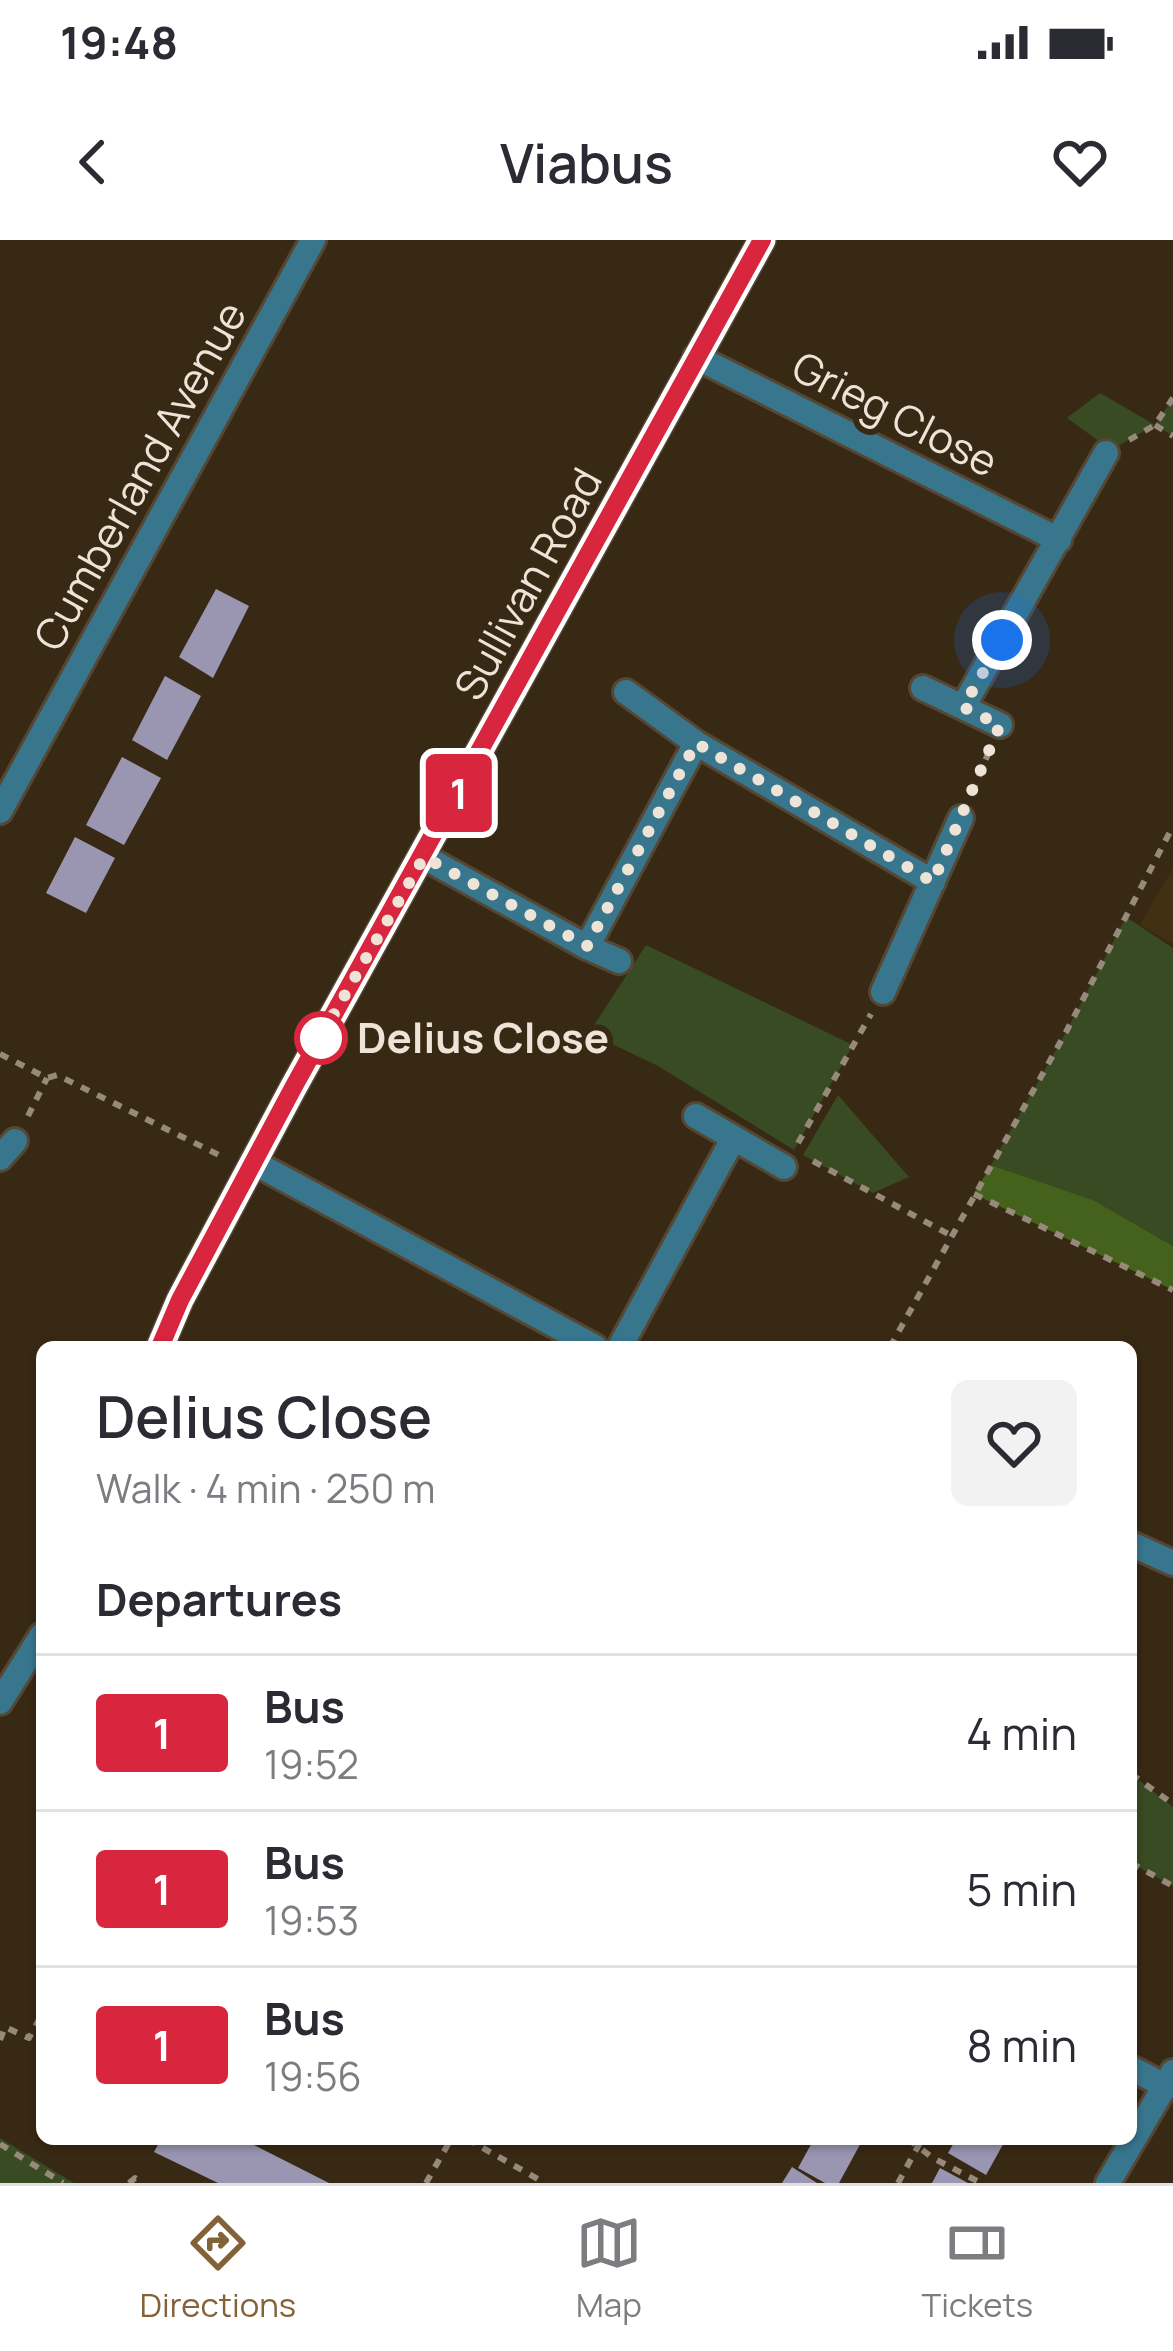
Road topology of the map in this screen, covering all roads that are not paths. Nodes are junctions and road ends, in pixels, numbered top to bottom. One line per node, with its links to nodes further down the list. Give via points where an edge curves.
1 (313, 240): 11 (street, Cumberland Avenue)
2 (762, 240): 3 (street, Sullivan Road)
3 (696, 357): 5 (street, Grieg Close); 13 (street, Sullivan Road)
4 (1106, 453): 5 (street)
5 (1059, 540): 8 (street)
6 (923, 688): 8 (street)
7 (626, 692): 10 (street)
8 (963, 707): 9 (street)
9 (1000, 725)
10 (696, 743): 14 (street); 15 (street)
11 (0, 811)
12 (961, 818): 14 (street)
13 (424, 857): 15 (street); 20 (street, Sullivan Road)
14 (933, 882): 17 (street)
15 (587, 946): 16 (street)
16 (619, 961)
17 (883, 992)
18 (696, 1116): 19 (street)
19 (733, 1139): 21 (street); 24 (street)
20 (254, 1162): 22 (street, Sullivan Road); 23 (street)
21 (784, 1167)
22 (163, 1341)
23 (584, 1341)
24 (623, 1341)
25 (1137, 1547): 26 (street)
26 (1173, 1563)
27 (36, 1644): 28 (street)
28 (0, 1702)
29 (1137, 2070): 30 (street)
30 (1170, 2079): 31 (street)
31 (1137, 2134)
32 (1131, 2145): 33 (street)
33 (1108, 2183)

